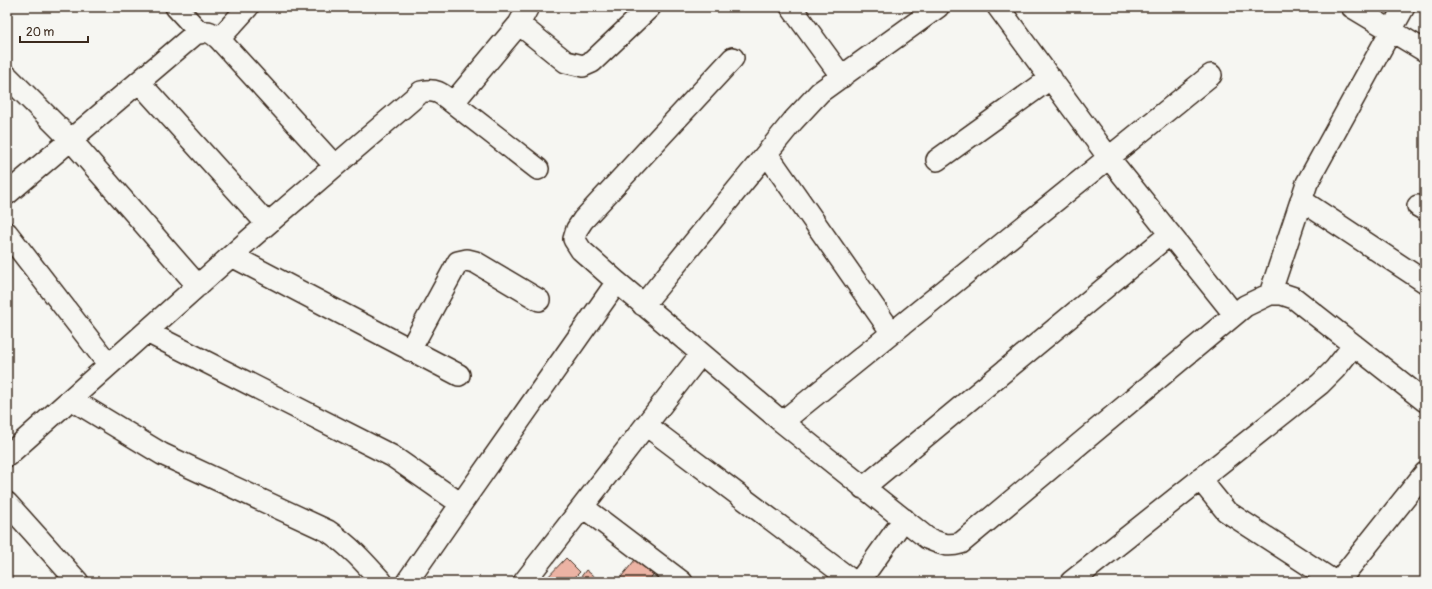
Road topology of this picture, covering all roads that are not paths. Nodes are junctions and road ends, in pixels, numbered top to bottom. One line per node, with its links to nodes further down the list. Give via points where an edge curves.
1 (176, 7): 11 (street)
2 (248, 7): 12 (street)
3 (650, 7): 9 (street, via 592,62 583,66 566,62)
4 (791, 7): 17 (street)
5 (938, 7): 17 (street)
6 (998, 7): 18 (street)
7 (1352, 7): 10 (street)
8 (1404, 7): 10 (street)
9 (524, 16): 20 (street)
10 (1391, 31): 13 (street); 28 (street, via 1307,183)
11 (200, 33): 12 (street, via 212,33); 19 (street, via 195,34)
12 (219, 39): 25 (street)
13 (1425, 50)
14 (733, 58): 33 (street, via 577,229 574,239 581,250)
15 (1211, 75): 23 (street)
16 (7, 76): 21 (street)
17 (842, 77): 22 (street, via 820,92)
18 (1050, 78): 23 (street); 24 (street)
19 (139, 82): 21 (street); 29 (street)
20 (453, 103): 25 (street, via 430,89 421,92); 26 (street)
21 (70, 140): 27 (street); 35 (street)
22 (767, 154): 38 (street); 41 (street)
23 (1109, 158): 31 (street); 41 (street)
24 (937, 160)
25 (335, 166): 29 (street)
26 (538, 169)
27 (7, 194)
28 (1301, 200): 34 (street); 36 (street)
29 (267, 224): 32 (street)
30 (7, 233): 45 (street)
31 (1170, 234): 39 (street); 54 (street)
32 (232, 256): 35 (street); 43 (street)
33 (617, 282): 38 (street); 56 (street)
34 (1425, 282)
35 (198, 286): 40 (street)
36 (1270, 294): 39 (street, via 1244,306); 42 (street, via 1294,298)
37 (539, 300): 43 (street, via 475,262 458,262)
38 (643, 305): 44 (street)
39 (1234, 314): 58 (street, via 961,543 950,546 927,538)
40 (147, 332): 45 (street); 56 (street, via 392,456)
41 (892, 333): 49 (street)
42 (1354, 345): 48 (street); 53 (street, via 1320,384)
43 (410, 350): 46 (street)
44 (701, 354): 49 (street); 50 (street)
45 (109, 365): 47 (street)
46 (458, 375)
47 (71, 399): 51 (street); 59 (street, via 162,454 328,532 355,552)
48 (1425, 401)
49 (782, 422): 54 (street)
50 (646, 425): 57 (street); 64 (street)
51 (7, 456)
52 (1425, 473): 67 (street)
53 (1200, 479): 66 (street); 67 (street, via 1226,511)
54 (863, 488): 58 (street)
55 (7, 503): 60 (street)
56 (461, 504): 61 (street)
57 (583, 507): 62 (street); 63 (street)
58 (904, 519): 65 (street)
59 (376, 580)
60 (78, 582)
61 (407, 582)
62 (524, 582)
63 (682, 582)
64 (854, 582)
65 (858, 582)
66 (1071, 582)
67 (1336, 582)

